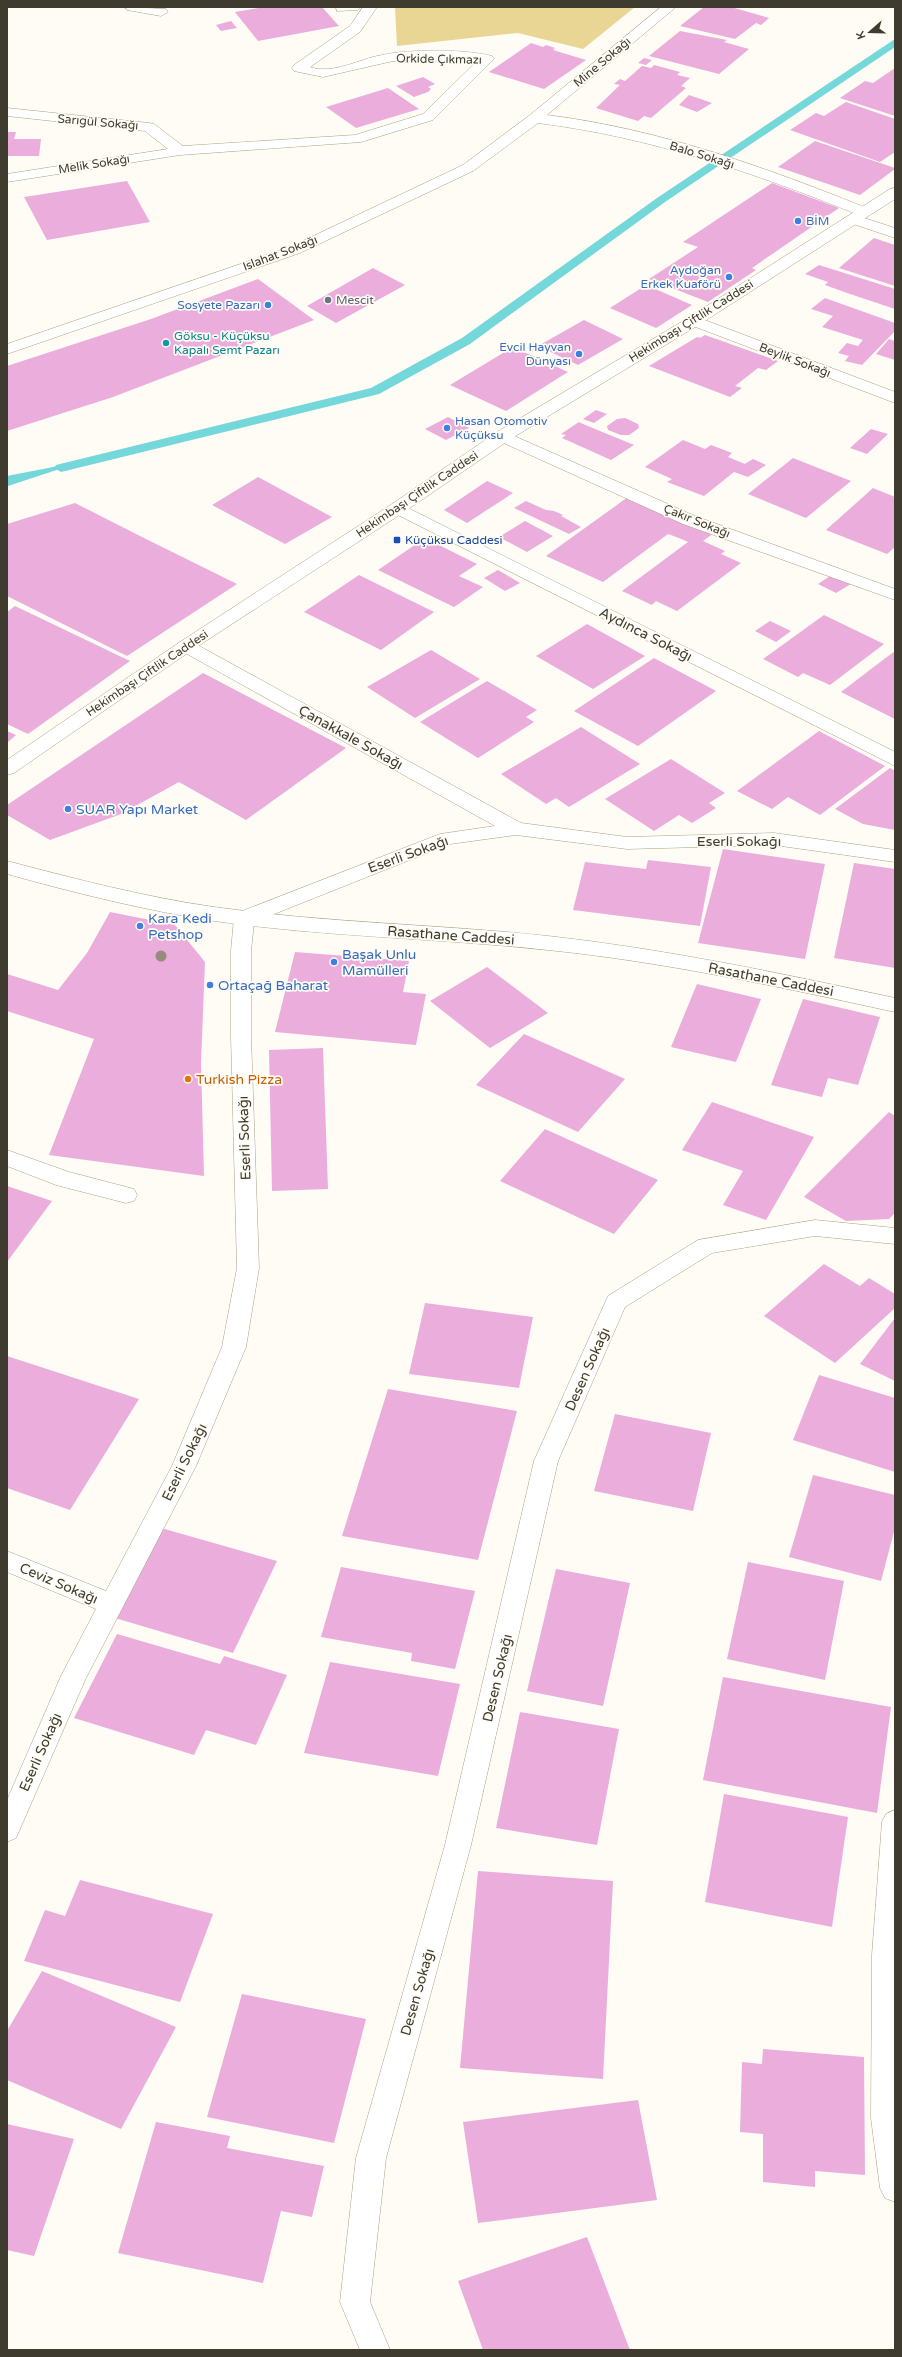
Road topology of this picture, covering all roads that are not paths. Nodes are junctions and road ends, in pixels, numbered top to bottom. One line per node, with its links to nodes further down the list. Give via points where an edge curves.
1 (132, 7): 4 (street)
2 (370, 7): 7 (street, Orkide Çıkmazı, via 356,29 299,68 310,73 332,74 392,57 459,57 488,60 428,117 356,139)
3 (668, 7): 6 (street, Mine Sokağı)
4 (161, 12)
5 (7, 112): 7 (street, Sarıgül Sokağı, via 149,127)
6 (535, 118): 10 (street, Balo Sokağı, via 562,120 653,140 735,165); 13 (street, Islahat Sokağı, via 468,168 295,250)
7 (180, 151): 8 (street, Melik Sokağı)
8 (7, 178)
9 (895, 192): 10 (street, Hekimbaşı Çiftlik Caddesi)
10 (858, 216): 11 (street, Balo Sokağı); 12 (street, Hekimbaşı Çiftlik Caddesi)
11 (895, 234)
12 (694, 321): 14 (street, Beylik Sokağı); 15 (street, Hekimbaşı Çiftlik Caddesi)
13 (7, 349)
14 (895, 398)
15 (503, 436): 16 (street, Hekimbaşı Çiftlik Caddesi); 17 (street, Çakır Sokağı, via 689,520)
16 (398, 508): 18 (street, Hekimbaşı Çiftlik Caddesi); 19 (street, Aydınca Sokağı)
17 (895, 595)
18 (186, 646): 20 (street, Hekimbaşı Çiftlik Caddesi); 21 (street, Çanakkale Sokağı)
19 (895, 760)
20 (7, 769)
21 (516, 829): 22 (street, Eserli Sokağı, via 628,843 774,839); 24 (street, Eserli Sokağı, via 447,838)
22 (895, 856)
23 (7, 867): 24 (street, Rasathane Caddesi, via 80,888)
24 (244, 918): 25 (street, Rasathane Caddesi, via 470,935 643,955 750,974); 30 (street, Eserli Sokağı, via 241,951 241,1036 248,1268 241,1313 234,1347 205,1419 184,1466)
25 (895, 1005)
26 (7, 1158): 27 (street, via 64,1179)
27 (126, 1195)
28 (895, 1236): 34 (street, Desen Sokağı, via 815,1228 706,1246 616,1302 546,1461 458,1845 371,2158 355,2302)
29 (7, 1561): 30 (street, Ceviz Sokağı)
30 (112, 1605): 32 (street, Eserli Sokağı, via 74,1676)
31 (895, 1822): 33 (street, via 886,1954 885,2102)
32 (7, 1830)
33 (895, 2188)
34 (375, 2350)

